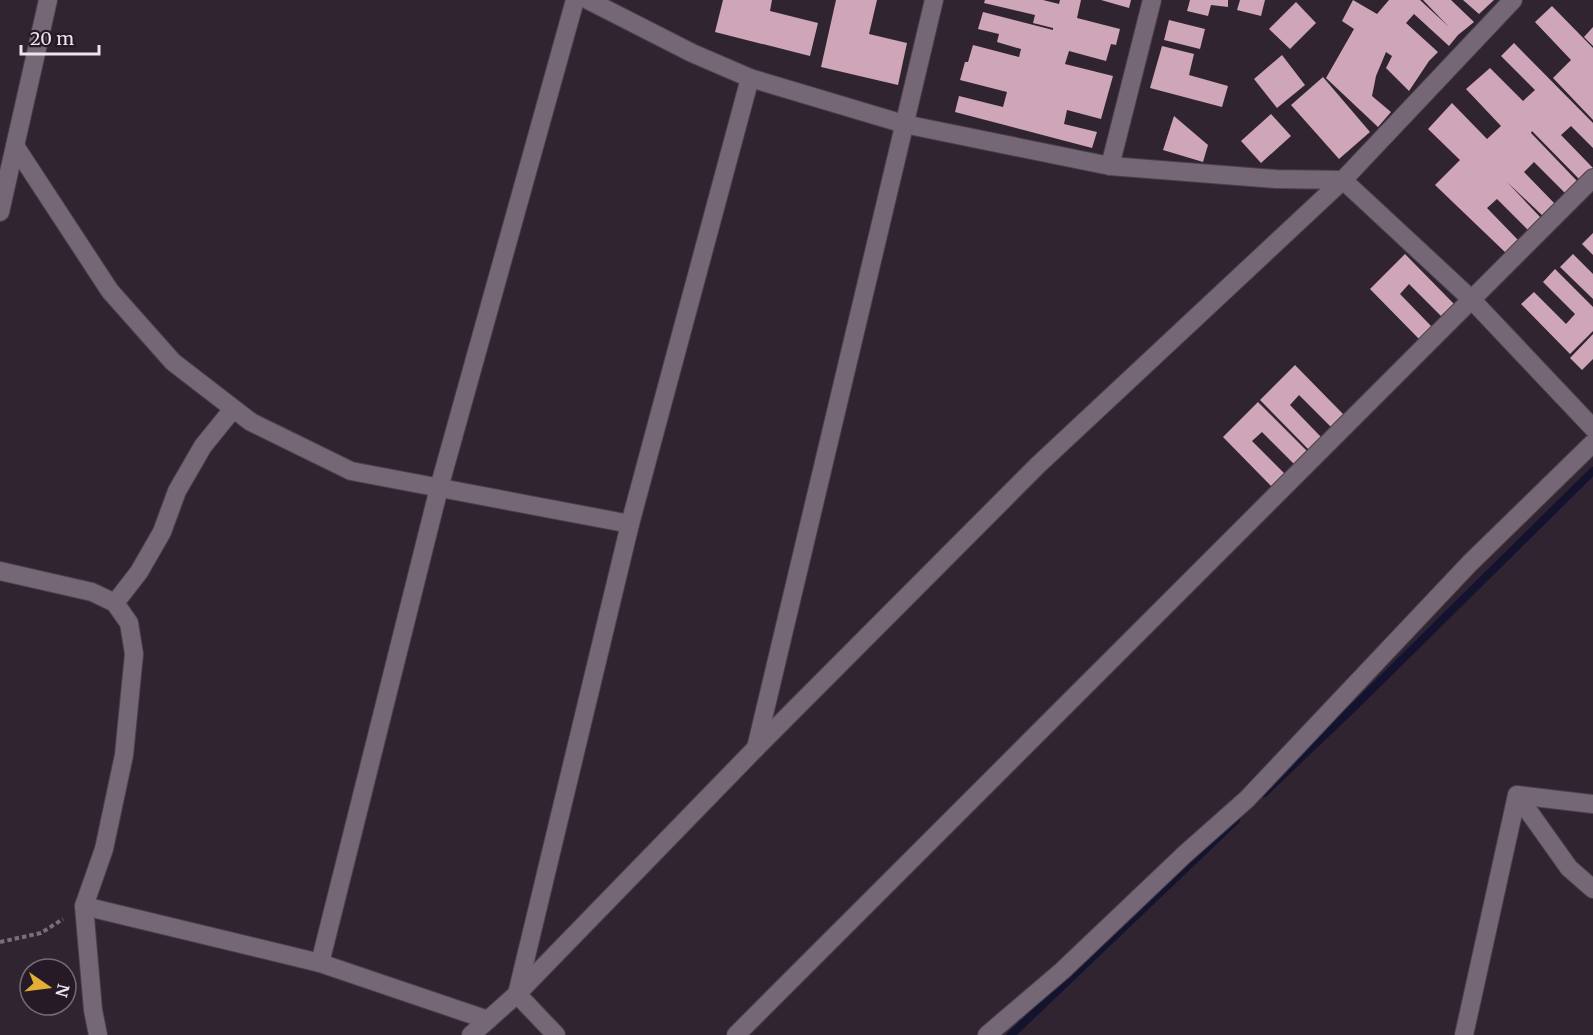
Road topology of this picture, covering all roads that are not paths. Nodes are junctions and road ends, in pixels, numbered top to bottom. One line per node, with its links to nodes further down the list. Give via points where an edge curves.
1 (48, 0): 9 (street)
2 (575, 0): 18 (street)
3 (588, 0): 7 (street)
4 (934, 0): 8 (street)
5 (1152, 0): 10 (street)
6 (1513, 0): 12 (street)
7 (750, 78): 8 (street); 19 (street)
8 (904, 124): 10 (street); 22 (street)
9 (15, 146): 13 (street); 15 (street, via 110,291 173,362)
10 (1110, 166): 12 (street, via 1276,179)
11 (1593, 178): 14 (street)
12 (1343, 180): 14 (street); 22 (street, via 1038,465)
13 (0, 212)
14 (1471, 299): 16 (street); 33 (street)
15 (233, 409): 18 (street, via 251,422 351,471); 21 (street, via 203,446 177,491 162,532)
16 (1593, 428)
17 (1593, 443): 34 (street, via 1470,563 1247,799 1062,971)
18 (439, 488): 19 (street); 27 (street)
19 (630, 524): 28 (street)
20 (0, 571): 21 (street, via 92,592)
21 (115, 603): 26 (street, via 129,623 134,654 124,755 104,849)
22 (756, 748): 28 (street)
23 (1517, 795): 24 (street); 25 (street, via 1569,868); 35 (street)
24 (1593, 804)
25 (1593, 889)
26 (84, 906): 27 (street); 30 (street)
27 (320, 963): 29 (street)
28 (517, 994): 29 (street); 32 (street)
29 (488, 1020): 31 (street)
30 (98, 1035)
31 (471, 1035)
32 (556, 1035)
33 (736, 1035)
34 (987, 1035)
35 (1464, 1035)

